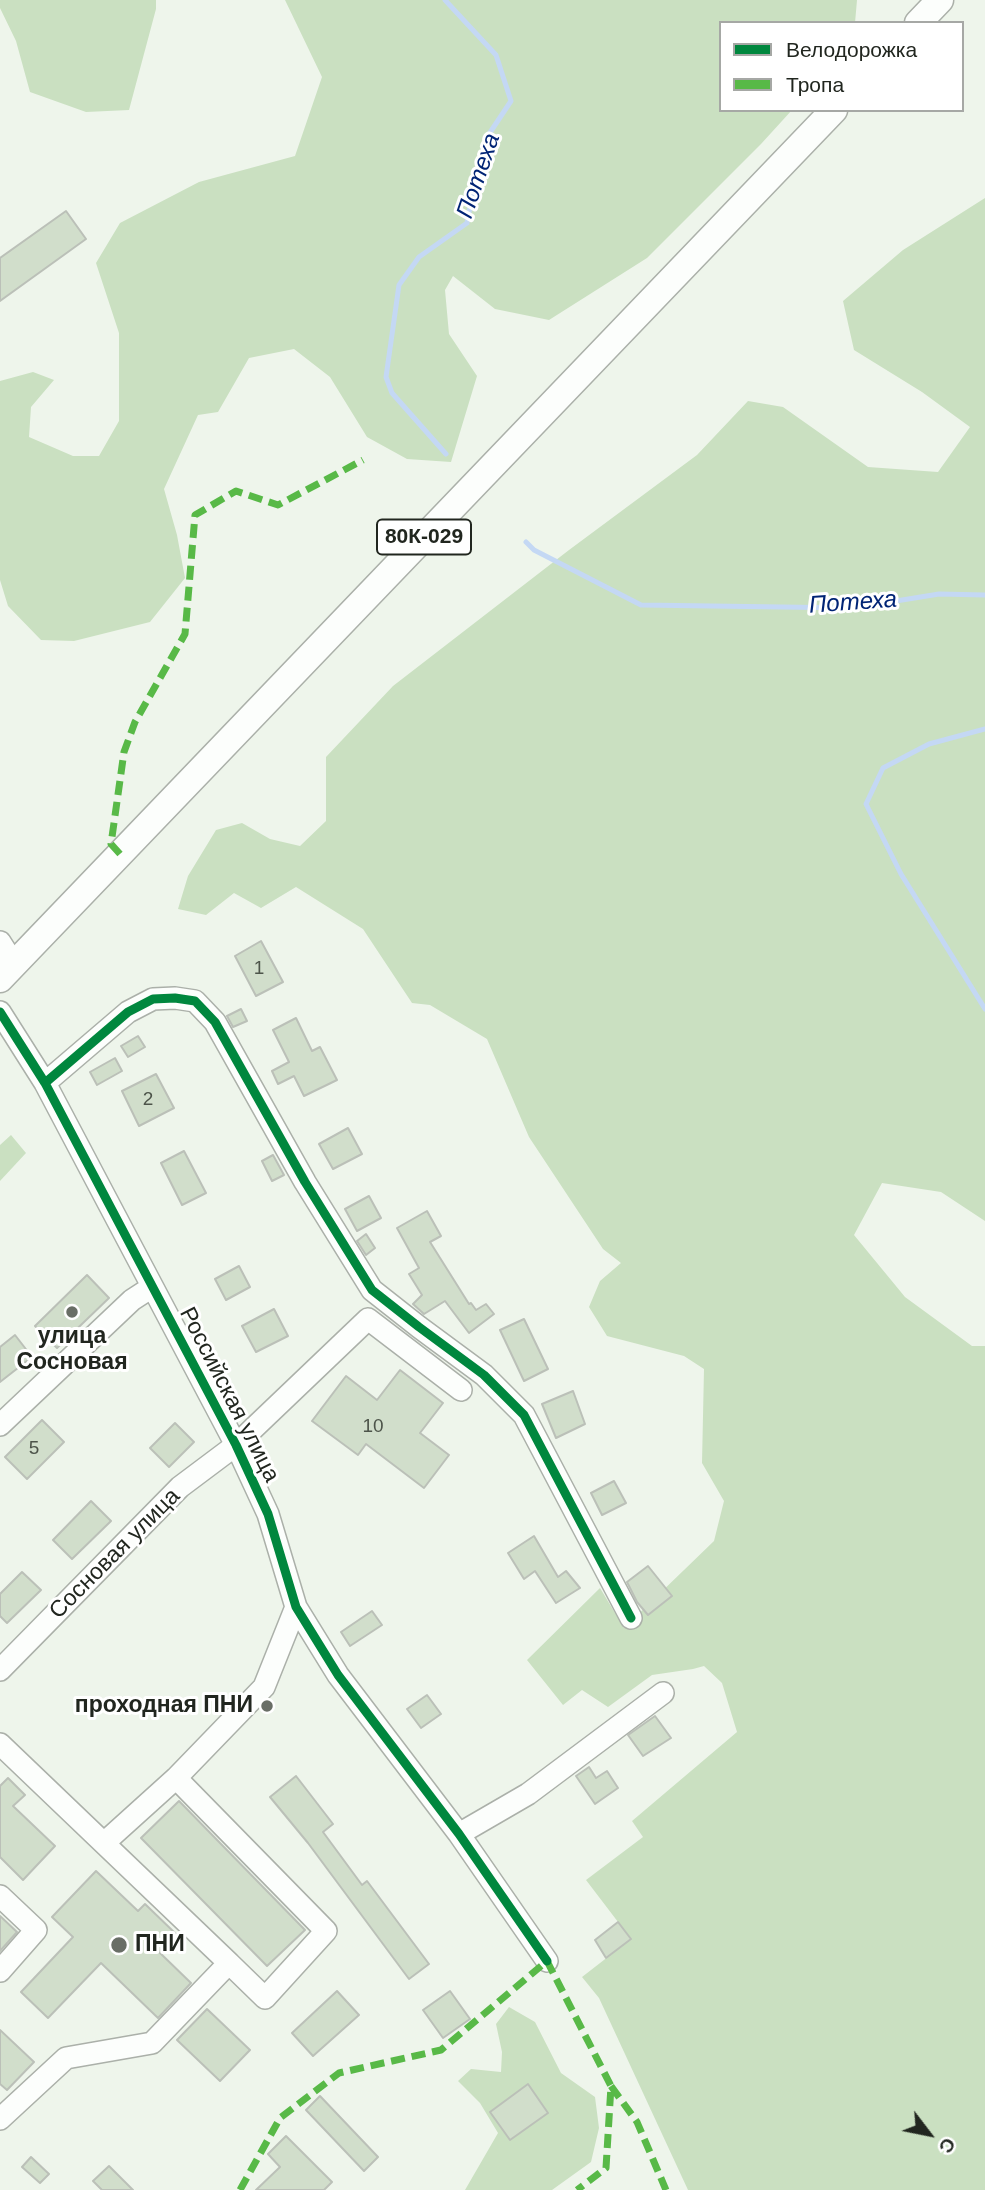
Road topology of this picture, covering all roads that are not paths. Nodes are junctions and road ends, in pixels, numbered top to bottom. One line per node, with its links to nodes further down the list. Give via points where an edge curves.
1 (940, 0): 2 (main road)
2 (920, 21)
3 (832, 112): 5 (main road, 80К-029)
4 (0, 942): 5 (street)
5 (7, 971)
6 (0, 1012): 7 (street, Российская улица)
7 (46, 1083): 8 (street, Российская улица); 13 (street, via 128,1012 153,999 195,1001 215,1022 372,1290 484,1374 524,1415)
8 (152, 1287): 10 (street, via 132,1300); 11 (street, Российская улица)
9 (461, 1390): 11 (street, Сосновая улица, via 368,1319)
10 (0, 1425)
11 (236, 1445): 12 (street, Российская улица, via 268,1514); 14 (street, Сосновая улица, via 180,1487)
12 (296, 1607): 17 (street, via 264,1686); 18 (street, Российская улица, via 338,1675)
13 (631, 1618)
14 (0, 1670)
15 (663, 1693): 18 (street, via 528,1794)
16 (4, 1755): 19 (street)
17 (176, 1777): 19 (street); 22 (street, via 326,1931 265,1998)
18 (459, 1834): 21 (street, Российская улица)
19 (104, 1843): 22 (street)
20 (0, 1896): 23 (street, via 36,1930)
21 (547, 1961)
22 (229, 1963): 24 (street, via 152,2043 66,2058)
23 (0, 1971)
24 (0, 2119)

